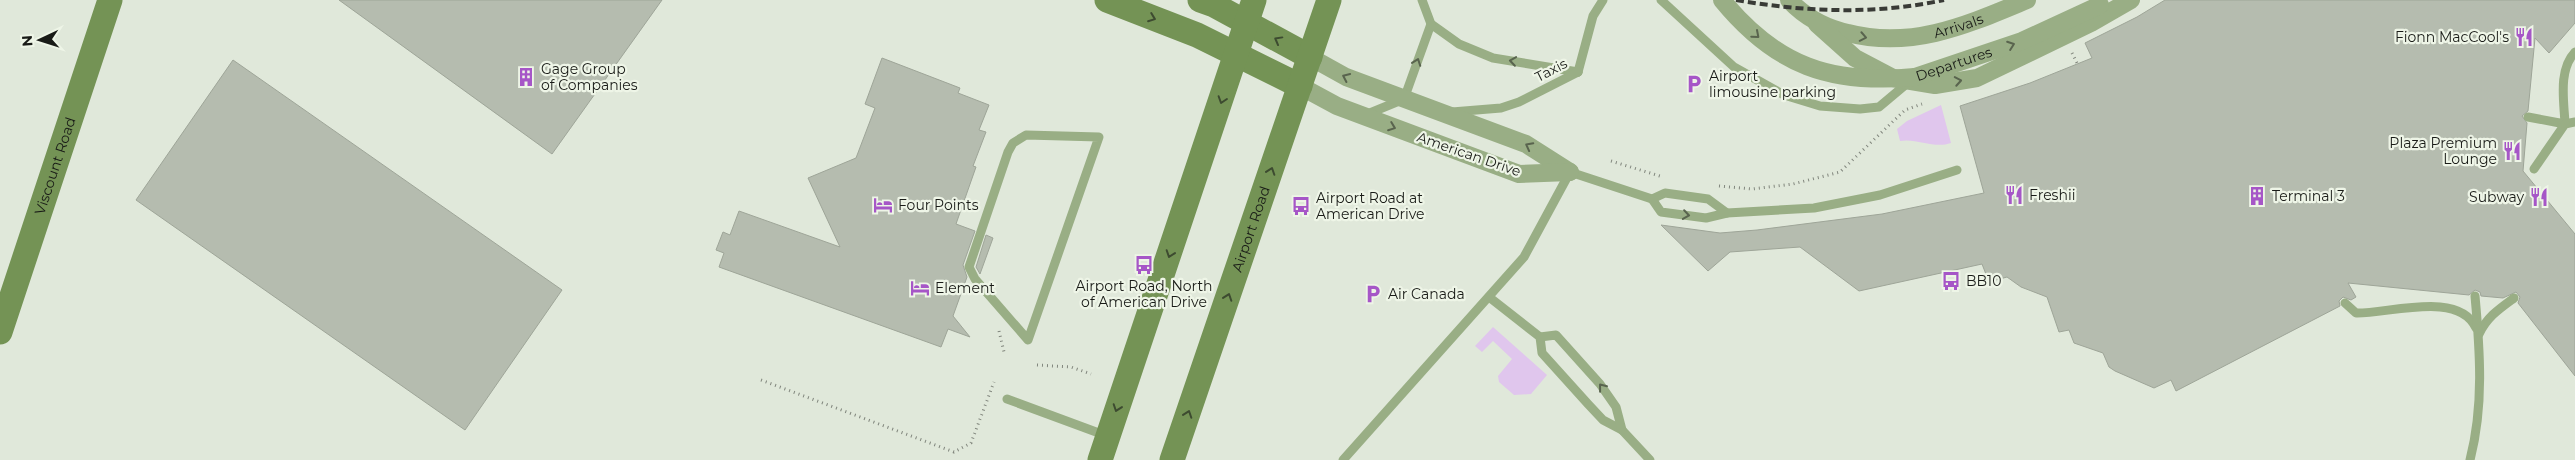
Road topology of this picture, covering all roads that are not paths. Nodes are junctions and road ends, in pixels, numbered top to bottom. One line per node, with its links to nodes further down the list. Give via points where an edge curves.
1 (110, 0): 37 (main road, Viscount Road)
2 (1106, 0): 17 (main road, American Drive, one-way to 17)
3 (1200, 0): 13 (main road, American Drive)
4 (1329, 0): 18 (main road, Airport Road)
5 (1422, 0): 14 (lane)
6 (1603, 0): 19 (lane, via 1592,16)
7 (1661, 0): 20 (lane, via 1734,67 1784,95 1820,106 1880,108)
8 (1722, 0): 11 (street, Departures, one-way to 11, bridge, via 1739,21 1770,48 1822,72 1863,80 1915,77 1938,71 2022,41)
9 (1790, 0): 15 (street)
10 (2027, 0): 15 (street, Arrivals, one-way to 10, via 1862,37 1887,40 1918,38 1966,25)
11 (2111, 0)
12 (2130, 0): 20 (street, one-way to 12, via 1935,85 1976,78 2091,23)
13 (1250, 12): 17 (main road); 18 (main road, American Drive, one-way to 13)
14 (1431, 24): 19 (lane, Taxis, one-way to 14, via 1493,58 1459,44); 22 (lane, one-way to 14)
15 (1817, 24): 20 (street, via 1855,58 1893,78)
16 (2575, 52): 27 (lane, via 2568,59 2563,89)
17 (1237, 54): 21 (main road, American Drive); 43 (main road, one-way to 43)
18 (1310, 57): 21 (main road, Airport Road); 22 (street, American Drive, one-way to 18, via 1346,78)
19 (1578, 72): 23 (lane, Taxis, via 1501,108)
20 (1910, 81)
21 (1300, 86): 24 (street, American Drive); 45 (main road, Airport Road, one-way to 21)
22 (1404, 99): 23 (street, American Drive); 24 (lane)
23 (1440, 112): 30 (street, American Drive, one-way to 23, via 1526,144)
24 (1363, 116): 30 (street, American Drive, one-way to 30, via 1519,174)
25 (2528, 118): 27 (lane)
26 (2575, 122): 27 (lane)
27 (2565, 124): 28 (lane)
28 (2534, 169)
29 (1957, 170): 32 (lane, via 1880,195 1814,208)
30 (1570, 172): 31 (lane); 34 (lane, via 1524,257)
31 (1652, 199): 32 (lane, via 1665,193 1708,199); 32 (lane, one-way to 32, via 1662,212 1706,218)
32 (1727, 213)
33 (2475, 296): 38 (lane)
34 (1489, 297): 39 (lane); 46 (lane)
35 (2514, 298): 38 (lane, via 2485,322)
36 (2345, 303): 38 (lane, via 2356,313 2407,307 2458,309 2473,322)
37 (0, 332)
38 (2479, 334): 48 (lane, via 2479,415)
39 (1540, 337): 42 (lane, via 1542,353 1603,420); 42 (lane, one-way to 39, via 1616,406 1600,384 1556,335)
40 (1028, 340): 40 (lane, via 975,279 969,267 1005,161 1013,143 1026,135 1099,137)
41 (1006, 399): 43 (lane)
42 (1622, 430): 47 (lane)
43 (1108, 436): 44 (main road)
44 (1100, 460)
45 (1172, 460)
46 (1343, 460)
47 (1650, 460)
48 (2470, 460)

